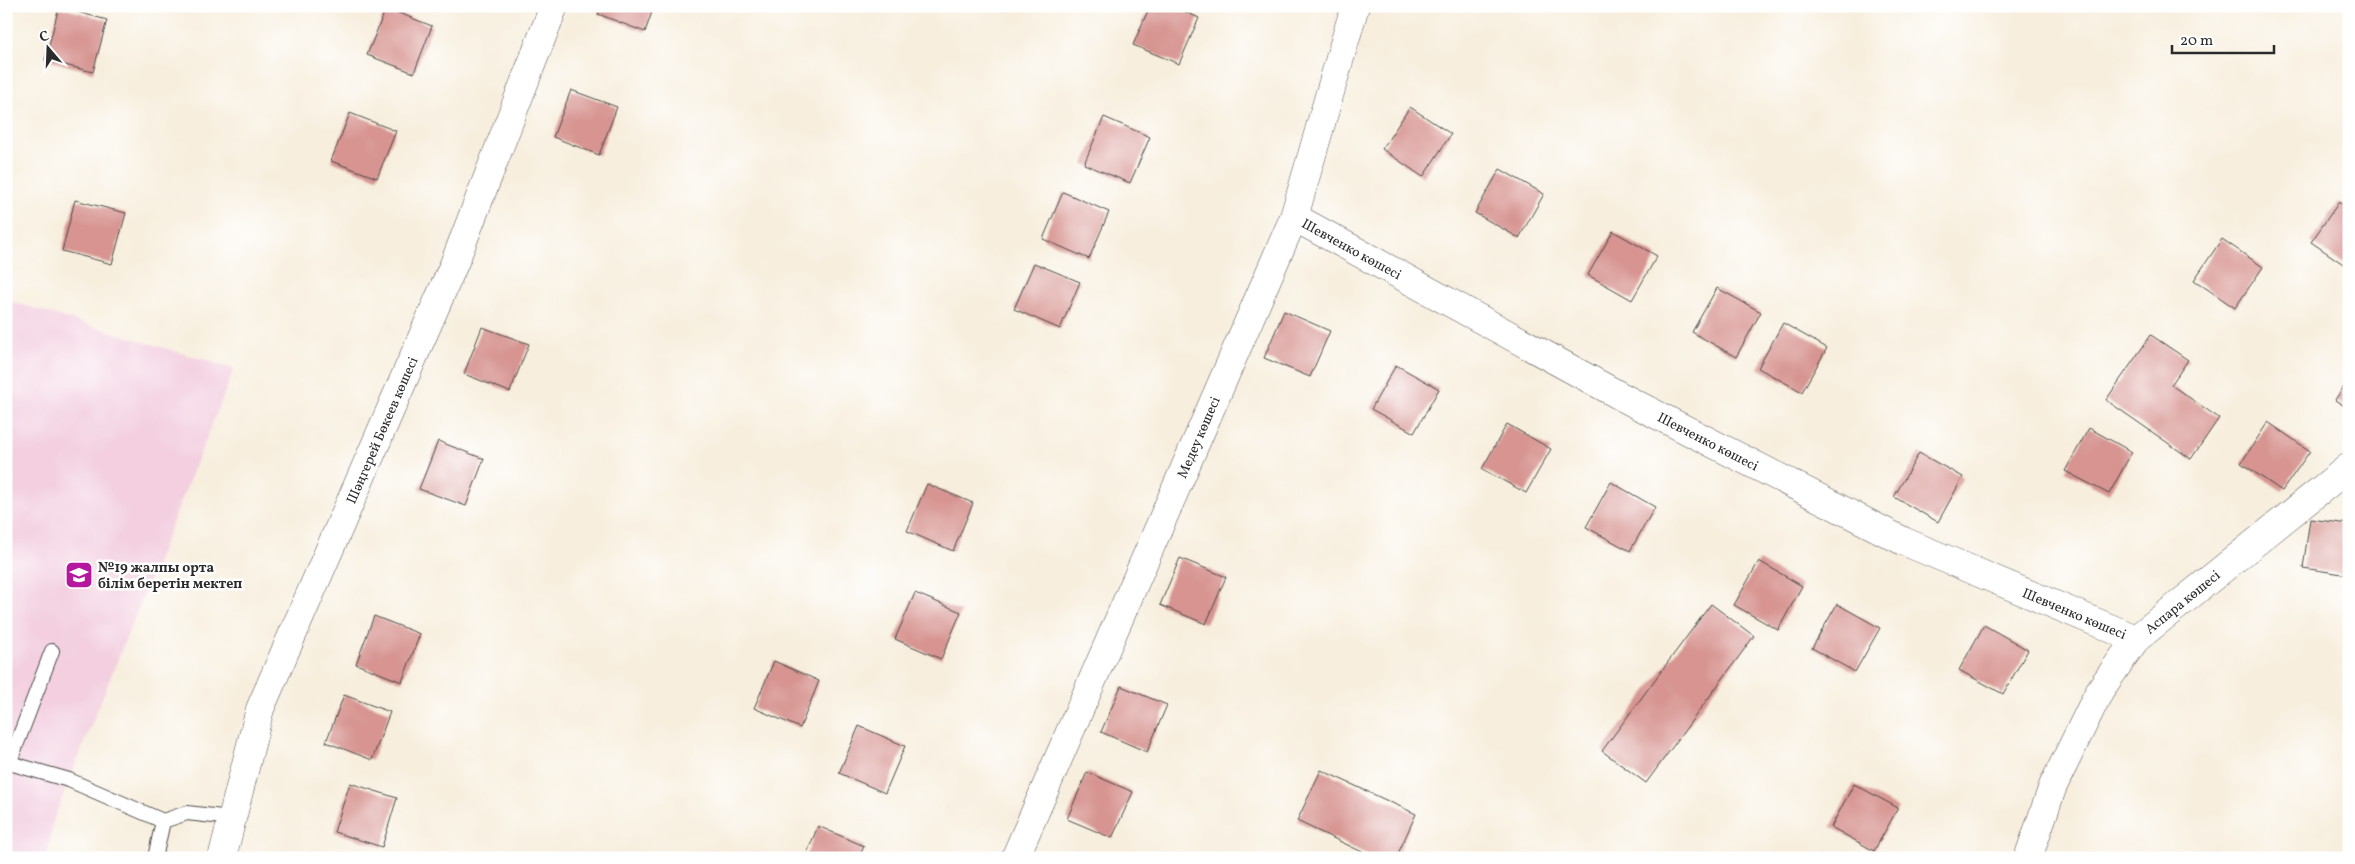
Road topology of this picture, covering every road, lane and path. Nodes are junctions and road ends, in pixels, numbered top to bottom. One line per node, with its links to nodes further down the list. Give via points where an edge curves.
1 (554, 6): 8 (street, Шәңгерей Бөкеев көшесі, via 454,264 260,709)
2 (1355, 6): 3 (street, Медеу көшесі)
3 (1294, 217): 5 (street, Шевченко көшесі, via 1624,398 1894,536); 12 (street, Медеу көшесі)
4 (2349, 467): 5 (street, Аспара көшесі)
5 (2136, 639): 13 (street, Аспара көшесі, via 2100,690 2054,786)
6 (52, 651): 7 (lane)
7 (8, 763): 9 (lane, via 69,780)
8 (231, 818): 9 (lane, via 187,813); 11 (street, Шәңгерей Бөкеев көшесі)
9 (163, 821): 10 (lane)
10 (155, 858)
11 (222, 858)
12 (1015, 858)
13 (2028, 858)

